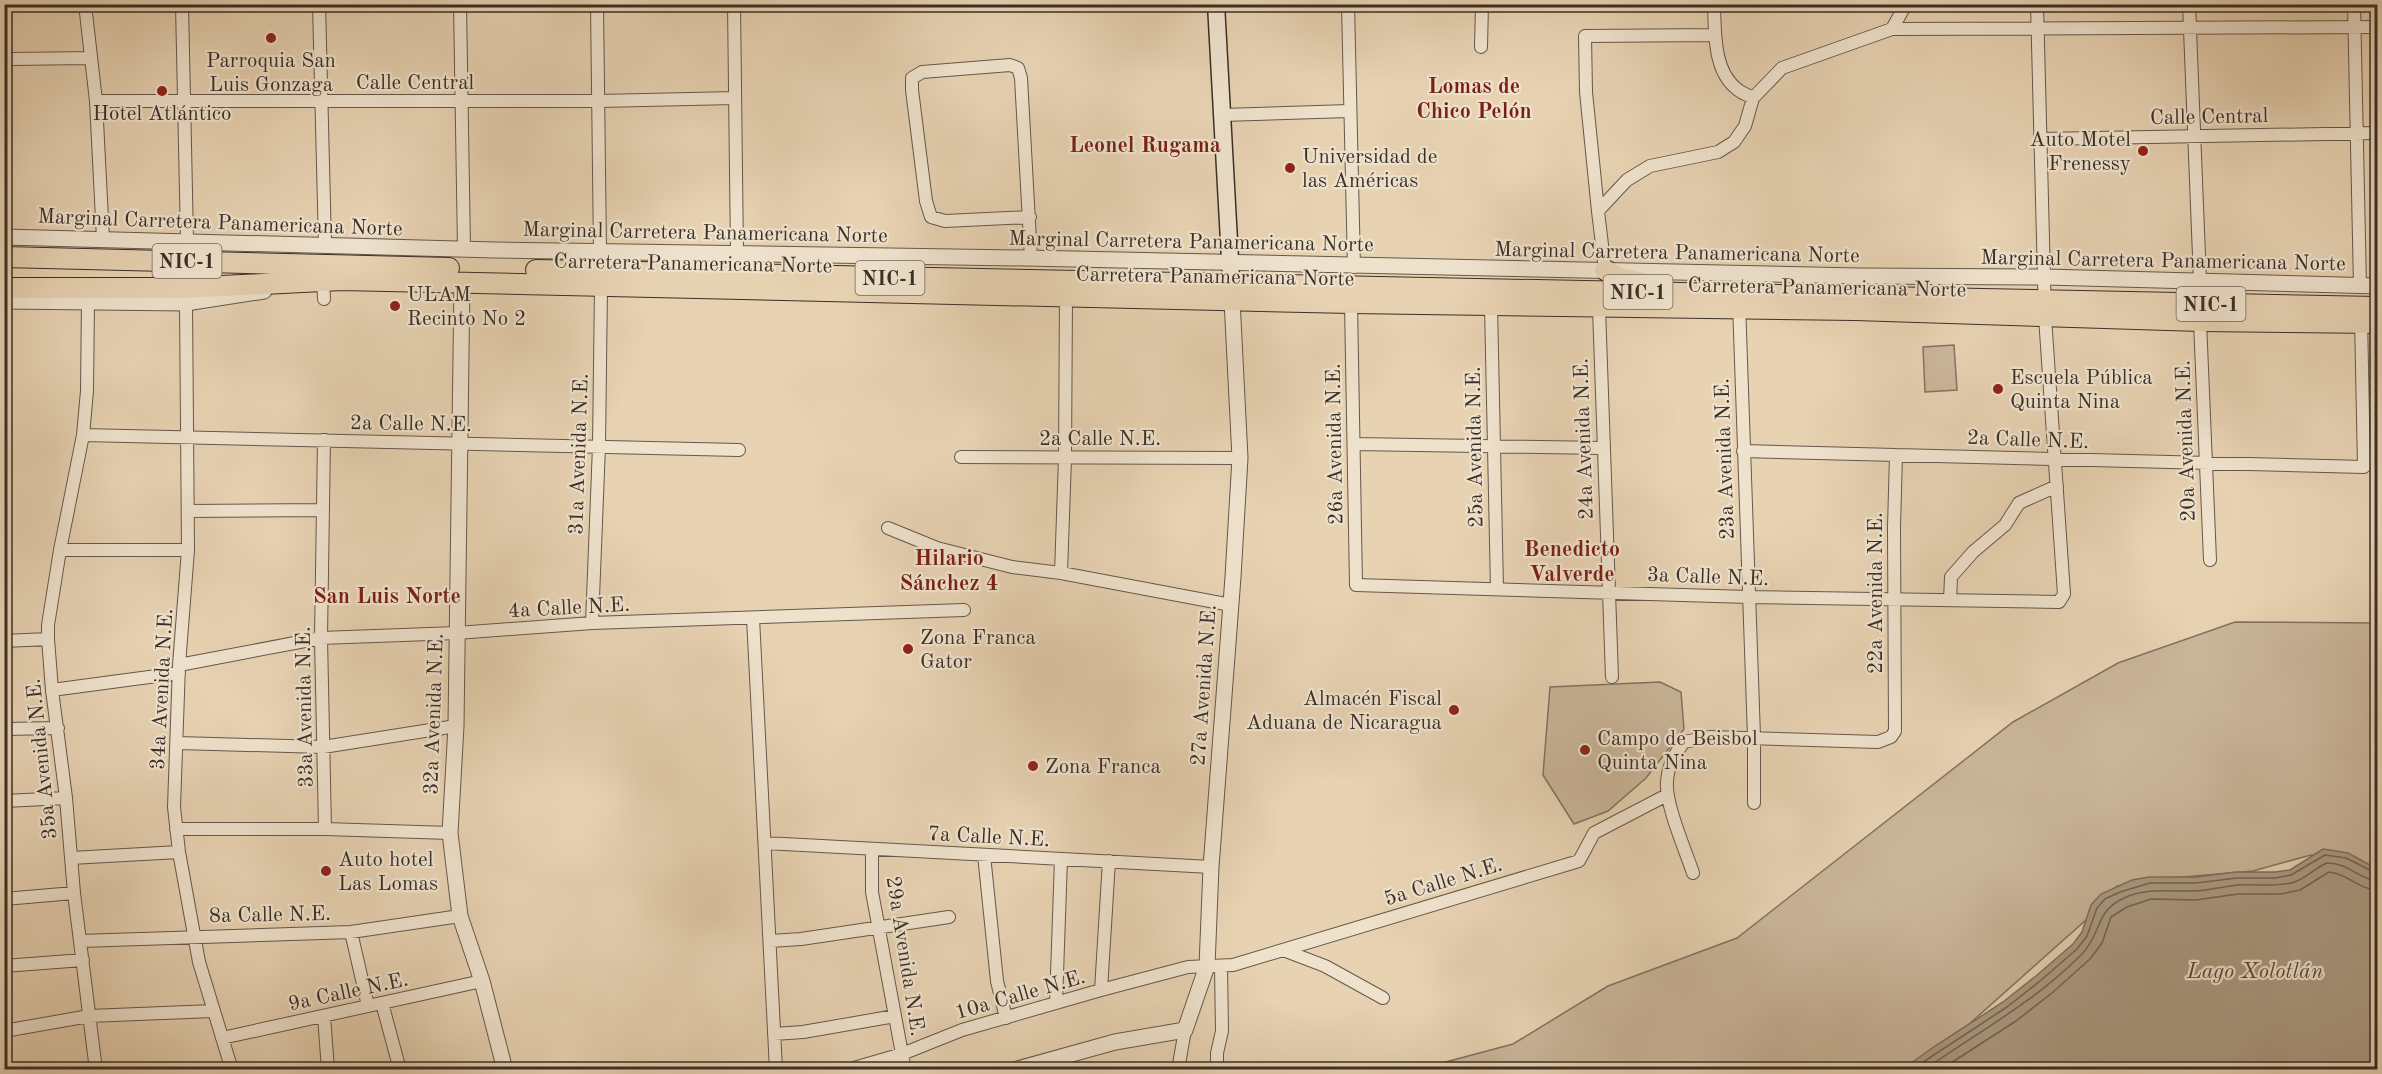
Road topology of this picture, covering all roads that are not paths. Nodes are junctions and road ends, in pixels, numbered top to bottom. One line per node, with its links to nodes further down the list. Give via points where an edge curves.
1 (85, 4): 23 (street)
2 (182, 4): 27 (street)
3 (319, 4): 30 (street)
4 (460, 4): 28 (street)
5 (597, 4): 29 (street)
6 (734, 4): 24 (street)
7 (1216, 4): 32 (main road)
8 (1348, 4): 31 (street)
9 (1482, 4): 21 (street)
10 (1714, 4): 20 (street)
11 (1906, 4): 19 (street)
12 (2037, 4): 17 (street)
13 (2189, 4): 18 (street)
14 (2354, 4): 15 (street)
15 (2355, 27): 16 (street); 18 (street); 34 (street)
16 (2378, 27)
17 (2038, 28): 18 (street); 19 (street); 36 (street)
18 (2190, 28): 35 (street)
19 (1892, 29): 25 (street, via 1782,68)
20 (1715, 35): 25 (street, via 1722,70 1735,88); 37 (street, via 1585,36 1586,92)
21 (1481, 47)
22 (4, 56): 23 (street)
23 (90, 58): 26 (street)
24 (735, 98): 29 (street, Calle Central); 46 (street)
25 (1753, 98): 37 (street, via 1745,126 1734,142 1718,152 1650,166 1628,180)
26 (96, 100): 27 (street, Calle Central); 40 (street)
27 (184, 100): 30 (street, Calle Central); 41 (street)
28 (463, 101): 29 (street, Calle Central); 30 (street, Calle Central); 43 (street)
29 (599, 101): 45 (street)
30 (321, 102): 42 (street)
31 (1349, 111): 32 (street); 50 (street)
32 (1222, 115): 49 (main road)
33 (2378, 133): 34 (street, Calle Central)
34 (2358, 134): 35 (street, Calle Central); 57 (street)
35 (2193, 135): 36 (street, Calle Central); 54 (street)
36 (2041, 138): 53 (street)
37 (1598, 211): 51 (street)
38 (1030, 217): 38 (street, via 1018,69 1010,65 922,72 912,78 931,217 945,221); 48 (street)
39 (4, 237): 40 (street, Marginal Carretera Panamericana Norte)
40 (103, 239): 41 (street, Marginal Carretera Panamericana Norte)
41 (187, 240): 42 (street, Marginal Carretera Panamericana Norte)
42 (324, 245): 43 (street, Marginal Carretera Panamericana Norte)
43 (464, 249): 44 (street, Marginal Carretera Panamericana Norte)
44 (495, 250): 45 (street, Marginal Carretera Panamericana Norte); 52 (street)
45 (600, 252): 46 (street, Marginal Carretera Panamericana Norte)
46 (730, 254): 48 (street, Marginal Carretera Panamericana Norte)
47 (4, 258): 52 (highway, Carretera Panamericana Norte / NIC-1)
48 (1032, 258): 49 (street, Marginal Carretera Panamericana Norte)
49 (1228, 264): 50 (street, Marginal Carretera Panamericana Norte); 61 (main road)
50 (1354, 267): 51 (street, Marginal Carretera Panamericana Norte)
51 (1605, 270): 53 (street, Marginal Carretera Panamericana Norte); 64 (highway, via 1620,278 1649,284 1713,285)
52 (548, 271): 61 (highway, Carretera Panamericana Norte / NIC-1)
53 (2045, 277): 54 (street, Marginal Carretera Panamericana Norte); 70 (street)
54 (2200, 281): 57 (street, Marginal Carretera Panamericana Norte)
55 (462, 282): 56 (highway, Carretera Panamericana Norte / NIC-1); 60 (highway, Carretera Panamericana Norte / NIC-1); 76 (street, 32a Avenida N.E.)
56 (601, 286): 62 (highway, Carretera Panamericana Norte / NIC-1); 78 (street, 31a Avenida N.E.)
57 (2360, 286): 58 (street, Marginal Carretera Panamericana Norte)
58 (2378, 286)
59 (4, 288): 60 (highway, Carretera Panamericana Norte / NIC-1)
60 (324, 290): 66 (street, NIC-1)
61 (1232, 292): 62 (highway, Carretera Panamericana Norte / NIC-1); 64 (highway, Carretera Panamericana Norte / NIC-1); 67 (highway, Carretera Panamericana Norte / NIC-1); 86 (street, 27a Avenida N.E.)
62 (1066, 296): 85 (street)
63 (4, 301): 65 (street)
64 (1739, 301): 69 (highway, Carretera Panamericana Norte / NIC-1); 70 (highway, Carretera Panamericana Norte / NIC-1); 70 (highway, Carretera Panamericana Norte / NIC-1, via 1994,315 2016,307); 82 (street, 23a Avenida N.E.)
65 (88, 302): 66 (street); 73 (street, 35a Avenida N.E.)
66 (186, 303): 74 (street, 34a Avenida N.E.)
67 (1351, 303): 68 (highway, Carretera Panamericana Norte / NIC-1); 77 (street, 26a Avenida N.E.)
68 (1491, 305): 69 (highway, Carretera Panamericana Norte / NIC-1); 79 (street, 25a Avenida N.E.)
69 (1599, 308): 80 (street, 24a Avenida N.E.)
70 (2045, 308): 71 (highway, Carretera Panamericana Norte / NIC-1, via 2085,301); 72 (highway, Carretera Panamericana Norte / NIC-1); 87 (street)
71 (2369, 315): 72 (highway, Carretera Panamericana Norte / NIC-1); 88 (street, 2a Calle N.E., via 2364,467)
72 (2200, 321): 88 (street, 20a Avenida N.E.)
73 (83, 435): 74 (street, 2a Calle N.E.); 93 (street, 35a Avenida N.E.)
74 (188, 437): 75 (street, 2a Calle N.E.); 91 (street, 34a Avenida N.E.)
75 (324, 440): 76 (street, 2a Calle N.E.); 90 (street, 33a Avenida N.E.)
76 (461, 443): 78 (street, 2a Calle N.E.); 107 (street, 32a Avenida N.E.)
77 (1354, 444): 79 (street); 97 (street, 26a Avenida N.E.)
78 (599, 446): 81 (street, 2a Calle N.E.); 106 (street, 31a Avenida N.E.)
79 (1495, 446): 80 (street); 98 (street, 25a Avenida N.E.)
80 (1603, 448): 99 (street, 24a Avenida N.E.)
81 (739, 450)
82 (1743, 451): 83 (street, 2a Calle N.E.); 100 (street, 23a Avenida N.E.)
83 (1896, 455): 87 (street, 2a Calle N.E.); 101 (street, 22a Avenida N.E.)
84 (961, 457): 85 (street, 2a Calle N.E.)
85 (1065, 458): 86 (street, 2a Calle N.E.); 96 (street)
86 (1240, 458): 103 (street, 27a Avenida N.E.)
87 (2056, 459): 88 (street, 2a Calle N.E.); 89 (street)
88 (2205, 465): 95 (street, 20a Avenida N.E.)
89 (2057, 486): 102 (street, via 2019,503 2005,525 1973,552 1951,577); 102 (street, 3a Calle N.E., via 2064,594 2059,602)
90 (323, 510): 91 (street); 108 (street, 33a Avenida N.E.)
91 (188, 511): 94 (street, 34a Avenida N.E.)
92 (888, 528): 96 (street, via 937,548 1012,567)
93 (60, 550): 94 (street); 109 (street, 35a Avenida N.E.)
94 (188, 550): 111 (street, 34a Avenida N.E.)
95 (2210, 560)
96 (1061, 573): 103 (street)
97 (1356, 585): 98 (street, 3a Calle N.E.)
98 (1497, 589): 99 (street, 3a Calle N.E.)
99 (1607, 592): 100 (street, 3a Calle N.E.); 112 (street, 24a Avenida N.E.)
100 (1749, 597): 101 (street, 3a Calle N.E.); 117 (street, 23a Avenida N.E.)
101 (1895, 599): 102 (street, 3a Calle N.E.); 117 (street, 22a Avenida N.E., via 1895,731 1891,737 1878,742)
102 (1950, 600)
103 (1231, 604): 134 (street, 27a Avenida N.E.)
104 (964, 610): 105 (street, 4a Calle N.E.)
105 (753, 618): 106 (street, 4a Calle N.E.); 127 (street)
106 (592, 624): 107 (street, 4a Calle N.E.)
107 (457, 633): 108 (street, 4a Calle N.E.); 114 (street, 32a Avenida N.E.)
108 (321, 638): 111 (street, 4a Calle N.E.); 119 (street, 33a Avenida N.E.)
109 (48, 639): 110 (street); 113 (street, 35a Avenida N.E.)
110 (4, 641)
111 (179, 669): 113 (street, 4a Calle N.E.); 118 (street, 34a Avenida N.E.)
112 (1612, 676)
113 (52, 690): 115 (street, 35a Avenida N.E.)
114 (456, 726): 119 (street); 126 (street, 32a Avenida N.E.)
115 (58, 728): 116 (street); 121 (street, 35a Avenida N.E.)
116 (4, 729)
117 (1754, 737): 120 (street, via 1710,737 1684,742 1669,766); 123 (street, 23a Avenida N.E.)
118 (178, 743): 119 (street); 124 (street, 34a Avenida N.E., via 174,807)
119 (323, 747): 125 (street, 33a Avenida N.E.)
120 (1667, 795): 135 (street); 145 (street, 5a Calle N.E., via 1594,833 1579,861)
121 (66, 798): 122 (street); 131 (street, 35a Avenida N.E.)
122 (4, 801)
123 (1754, 803)
124 (177, 829): 125 (street); 129 (street, 34a Avenida N.E.)
125 (325, 829): 126 (street)
126 (450, 833): 138 (street, 32a Avenida N.E.)
127 (765, 843): 128 (street, 7a Calle N.E.); 144 (street)
128 (872, 849): 130 (street, 7a Calle N.E.); 140 (street, 29a Avenida N.E., via 872,892)
129 (179, 852): 131 (street); 142 (street, 34a Avenida N.E.)
130 (984, 855): 132 (street, 7a Calle N.E.); 159 (street, via 997,981)
131 (71, 858): 136 (street, 35a Avenida N.E.)
132 (1061, 859): 133 (street, 7a Calle N.E.); 153 (street)
133 (1109, 861): 134 (street, 7a Calle N.E.); 150 (street)
134 (1211, 867): 148 (street, 27a Avenida N.E.)
135 (1693, 873)
136 (74, 893): 137 (street); 143 (street, 35a Avenida N.E.)
137 (4, 899)
138 (460, 916): 141 (street, 8a Calle N.E.); 149 (street, 32a Avenida N.E.)
139 (949, 917): 140 (street)
140 (879, 928): 144 (street); 158 (street, 29a Avenida N.E.)
141 (351, 932): 142 (street, 8a Calle N.E.); 154 (street)
142 (194, 936): 143 (street, 8a Calle N.E.); 155 (street, 34a Avenida N.E.)
143 (80, 941): 146 (street, 35a Avenida N.E.)
144 (770, 941): 162 (street)
145 (1283, 950): 148 (street, 5a Calle N.E.); 151 (street, via 1325,966)
146 (83, 960): 147 (street); 156 (street, 35a Avenida N.E.)
147 (4, 966)
148 (1214, 966): 150 (street, 10a Calle N.E., via 1188,967); 160 (street, 27a Avenida N.E.); 175 (street, via 1222,1031)
149 (482, 981): 152 (street, 9a Calle N.E.); 169 (street, 32a Avenida N.E.)
150 (1101, 990): 153 (street, 10a Calle N.E.)
151 (1383, 998)
152 (382, 1003): 154 (street, 9a Calle N.E.); 168 (street)
153 (1056, 1004): 159 (street, 10a Calle N.E.)
154 (368, 1006): 157 (street, 9a Calle N.E.)
155 (213, 1011): 156 (street); 163 (street, 34a Avenida N.E.)
156 (89, 1016): 161 (street); 165 (street, 35a Avenida N.E.)
157 (324, 1016): 163 (street, 9a Calle N.E.); 167 (street)
158 (895, 1016): 162 (street); 164 (street, 29a Avenida N.E.)
159 (1006, 1018): 164 (street, 10a Calle N.E., via 962,1030)
160 (1185, 1030): 173 (street, via 1115,1042); 174 (street, 27a Avenida N.E.)
161 (4, 1031)
162 (774, 1034): 170 (street)
163 (222, 1038): 166 (street, 34a Avenida N.E.)
164 (902, 1054): 171 (street, 10a Calle N.E.); 172 (street, 29a Avenida N.E.)
165 (96, 1070)
166 (232, 1070)
167 (328, 1070)
168 (400, 1070)
169 (505, 1070)
170 (776, 1070)
171 (847, 1070)
172 (905, 1070)
173 (1014, 1070)
174 (1179, 1070)
175 (1217, 1070)

